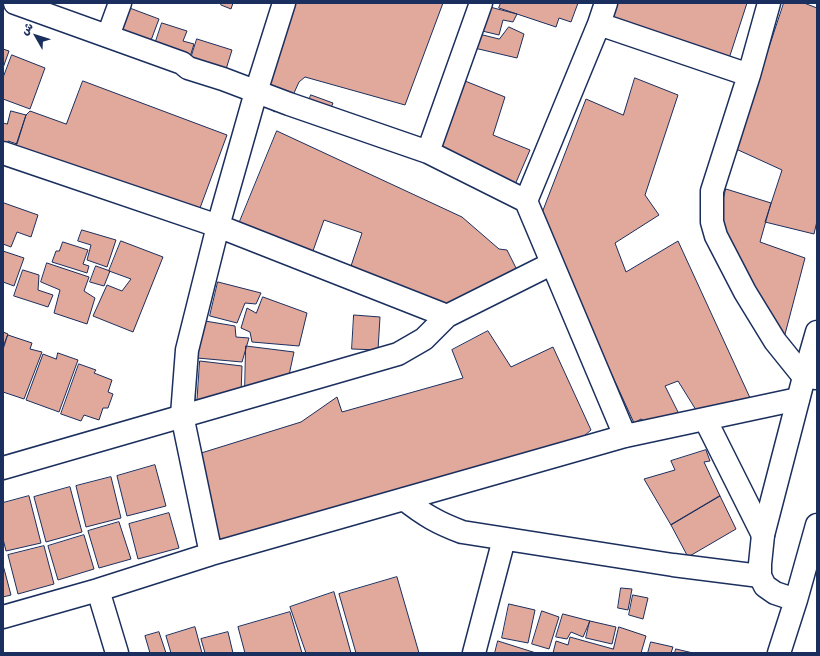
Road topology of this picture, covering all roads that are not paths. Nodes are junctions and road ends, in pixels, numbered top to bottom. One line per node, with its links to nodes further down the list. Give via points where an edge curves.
1 (15, 3): 8 (street)
2 (120, 3): 8 (street)
3 (284, 3): 10 (street)
4 (481, 3): 11 (street)
5 (606, 3): 7 (street)
6 (769, 3): 9 (street)
7 (599, 24): 9 (street); 13 (street)
8 (108, 36): 10 (street)
9 (749, 75): 18 (street, via 712,191 712,222 716,236 745,292 775,341)
10 (256, 92): 11 (street); 14 (street)
11 (428, 152): 13 (street)
12 (3, 153): 14 (street)
13 (526, 201): 15 (street)
14 (218, 226): 16 (street); 20 (street, via 187,350)
15 (551, 264): 16 (street); 22 (street)
16 (447, 316): 20 (street, via 424,339 398,354)
17 (817, 332): 18 (street)
18 (810, 377): 19 (street)
19 (798, 399): 21 (street); 26 (street)
20 (182, 415): 23 (street); 28 (street)
21 (705, 420): 22 (street); 26 (street)
22 (625, 436): 24 (street)
23 (3, 468)
24 (404, 499): 27 (street, via 421,513 441,524 462,532); 28 (street)
25 (817, 525): 31 (street)
26 (763, 535): 29 (street)
27 (504, 539): 29 (street, via 673,566); 34 (street)
28 (211, 554): 30 (street)
29 (760, 576): 31 (street, via 766,586 775,593)
30 (98, 590): 32 (street); 33 (street)
31 (796, 600): 35 (street)
32 (3, 617)
33 (117, 653)
34 (474, 653)
35 (779, 653)

